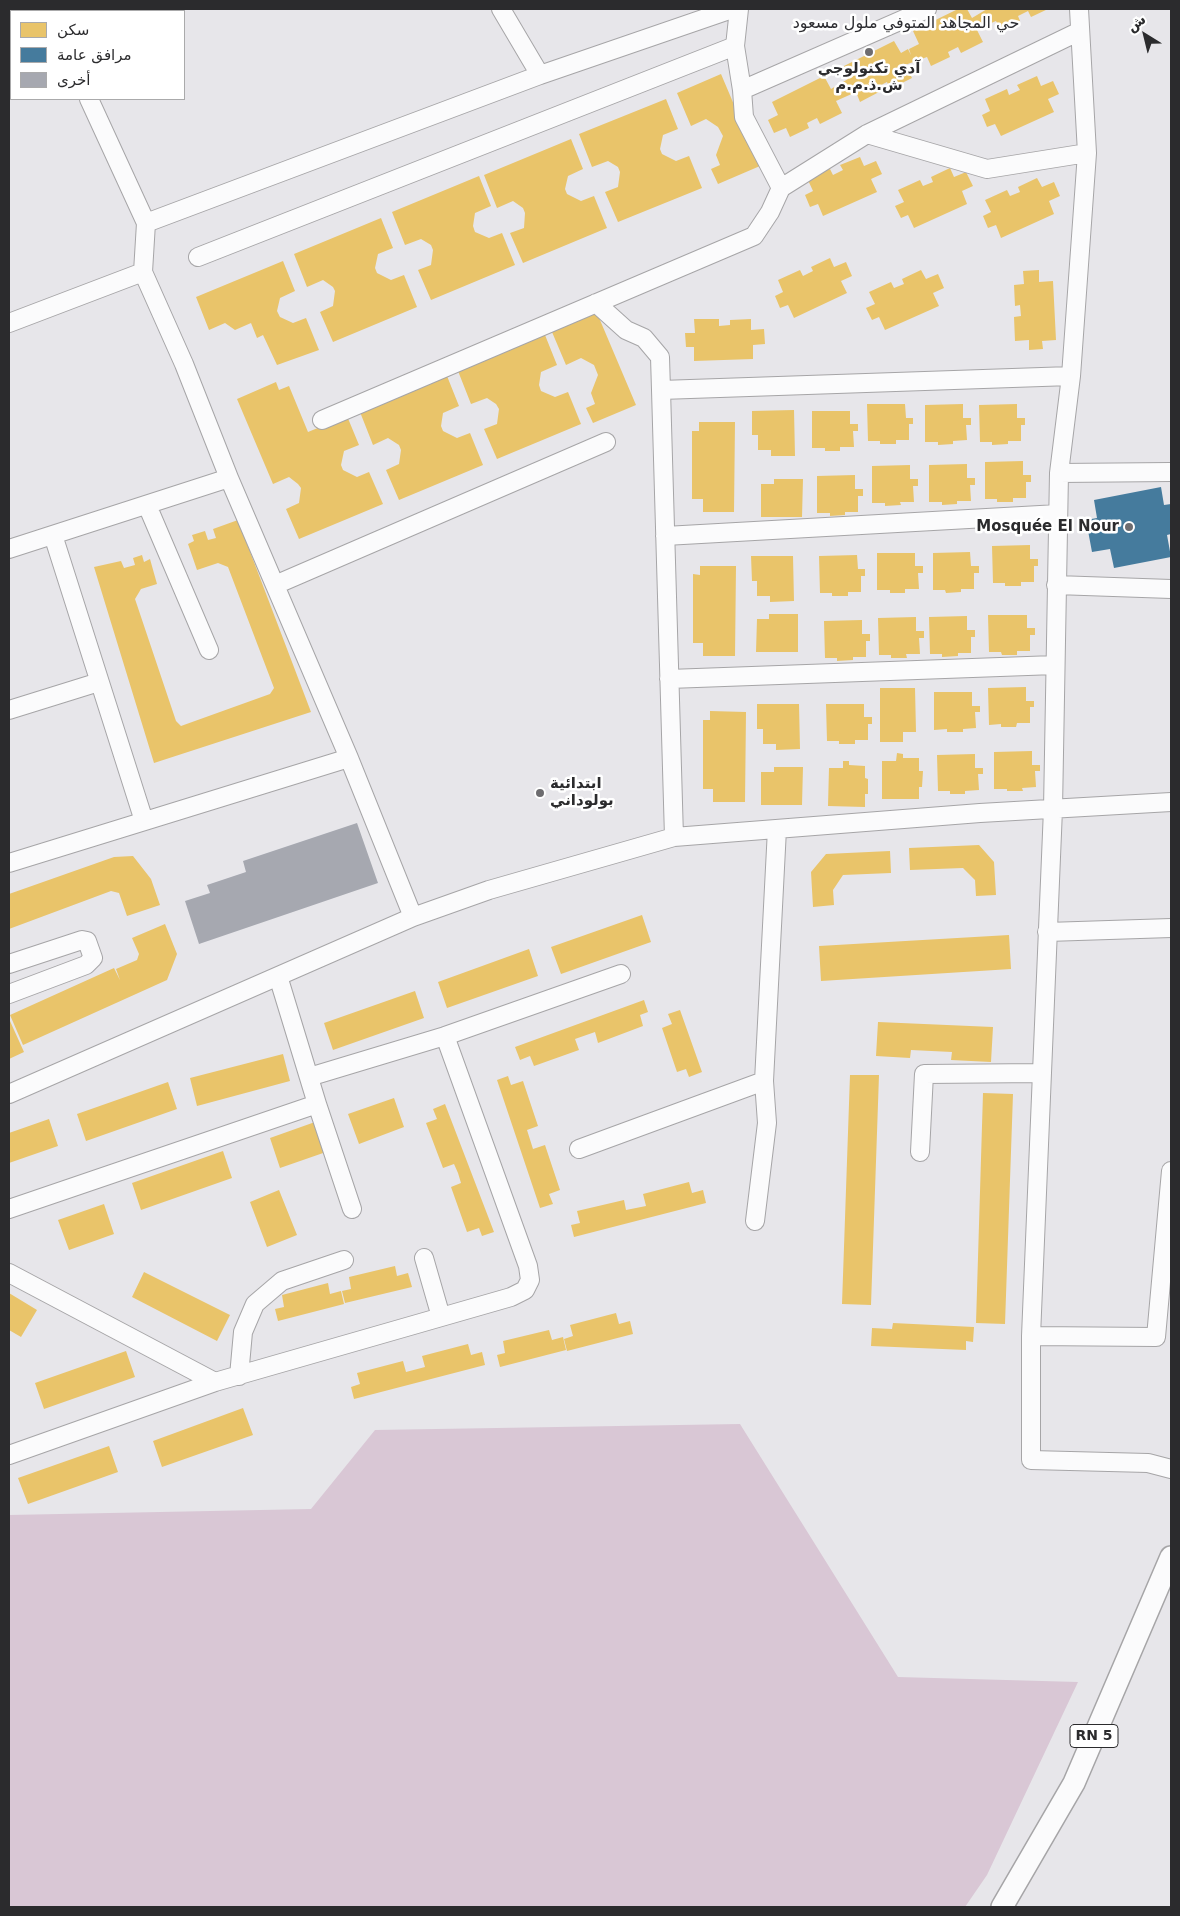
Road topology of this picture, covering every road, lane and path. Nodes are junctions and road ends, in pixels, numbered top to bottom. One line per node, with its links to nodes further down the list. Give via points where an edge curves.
1 (501, 9): 8 (street)
2 (732, 9): 8 (street)
3 (739, 9): 7 (street)
4 (928, 9): 9 (street)
5 (1079, 9): 6 (street)
6 (1080, 30): 11 (street); 12 (street)
7 (734, 46): 9 (street); 15 (street)
8 (540, 75): 14 (street)
9 (742, 90): 13 (street, via 744,117)
10 (89, 100): 14 (street)
11 (867, 134): 12 (street, via 987,169); 13 (street)
12 (1087, 153): 19 (street)
13 (781, 188): 17 (street, via 754,236)
14 (146, 223): 16 (street)
15 (198, 257)
16 (143, 272): 18 (street); 25 (street)
17 (596, 304): 20 (street, via 626,330 644,338 660,357); 21 (street)
18 (9, 323)
19 (1071, 376): 20 (street); 24 (street)
20 (661, 390): 29 (street)
21 (322, 420)
22 (606, 442): 31 (street)
23 (1171, 472): 24 (street)
24 (1059, 473): 27 (street)
25 (229, 478): 26 (street); 31 (street)
26 (147, 505): 28 (street); 34 (street)
27 (1058, 514): 29 (street); 32 (street)
28 (52, 535): 30 (street); 37 (street)
29 (665, 536): 36 (street)
30 (9, 549)
31 (275, 585): 39 (street)
32 (1056, 585): 33 (street); 35 (street)
33 (1171, 589)
34 (209, 650)
35 (1055, 665): 36 (street); 41 (street)
36 (669, 679): 44 (street)
37 (99, 682): 38 (street); 42 (street)
38 (9, 710)
39 (349, 758): 42 (street); 46 (street)
40 (1171, 802): 41 (street)
41 (1053, 809): 43 (street); 48 (street)
42 (144, 821): 45 (street)
43 (777, 830): 44 (street); 56 (street)
44 (674, 837): 46 (street, via 489,890)
45 (9, 862)
46 (413, 917): 51 (street)
47 (1171, 928): 48 (street)
48 (1047, 932): 54 (street)
49 (9, 964): 52 (street, via 82,940 87,942 93,958 86,965)
50 (622, 974): 53 (street)
51 (278, 976): 55 (street); 57 (street)
52 (9, 994)
53 (445, 1036): 55 (street); 68 (street, via 528,1266 530,1280 525,1290 511,1297)
54 (1041, 1073): 60 (street, via 924,1074); 69 (street)
55 (309, 1078): 58 (street)
56 (764, 1081): 59 (street); 64 (street, via 767,1123)
57 (9, 1094)
58 (317, 1104): 62 (street); 63 (street)
59 (579, 1149)
60 (920, 1152)
61 (1171, 1171): 69 (street, via 1156,1337)
62 (352, 1208)
63 (9, 1209)
64 (755, 1221)
65 (424, 1258): 68 (street)
66 (344, 1260): 70 (street, via 282,1281 254,1304 243,1332)
67 (9, 1273): 71 (street)
68 (441, 1317): 70 (street)
69 (1031, 1336): 73 (street, via 1031,1460 1148,1463)
70 (239, 1376): 71 (street)
71 (215, 1382): 72 (street)
72 (9, 1455)
73 (1171, 1469)
74 (1171, 1557): 75 (main road, RN 5, via 1074,1783)
75 (1002, 1907)

